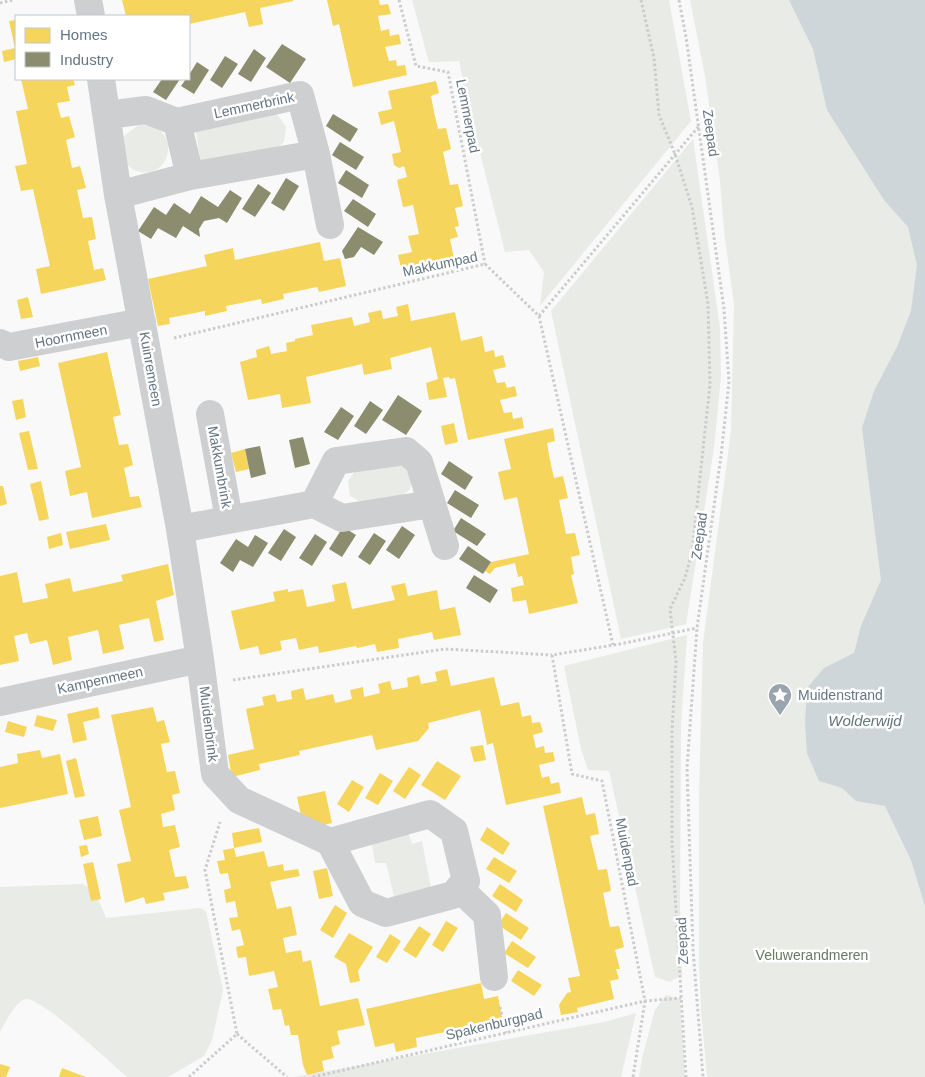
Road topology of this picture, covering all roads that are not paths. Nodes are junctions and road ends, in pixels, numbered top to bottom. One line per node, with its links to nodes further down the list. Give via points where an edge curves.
1 (88, 0): 2 (street)
2 (91, 15)
3 (101, 80): 4 (street, Kuinremeen)
4 (107, 115): 5 (street, via 146,110); 8 (street, Kuinremeen)
5 (177, 122): 6 (street, Lemmerbrink, via 300,95); 7 (street)
6 (316, 154): 7 (street); 9 (street, Lemmerbrink)
7 (190, 176): 8 (street)
8 (118, 195): 10 (street, Kuinremeen)
9 (330, 225)
10 (144, 333): 11 (street, Hoornmeen, via 9,347); 16 (street, Kuinremeen)
11 (0, 343)
12 (210, 414): 15 (street, Makkumbrink)
13 (314, 504): 14 (street, via 342,518); 14 (street, via 336,461 406,450 418,462); 15 (street, Makkumbrink)
14 (432, 504): 17 (street)
15 (229, 519): 16 (street, Makkumbrink)
16 (180, 528): 18 (street, Kuinremeen)
17 (445, 546)
18 (202, 672): 19 (street, Kampenmeen); 20 (street, Muidenbrink, via 215,774 239,800)
19 (0, 702)
20 (330, 842): 21 (street, via 362,903 386,913 453,895); 21 (street, via 430,814 454,831 466,881)
21 (459, 888): 22 (street, via 487,915)
22 (494, 977)

